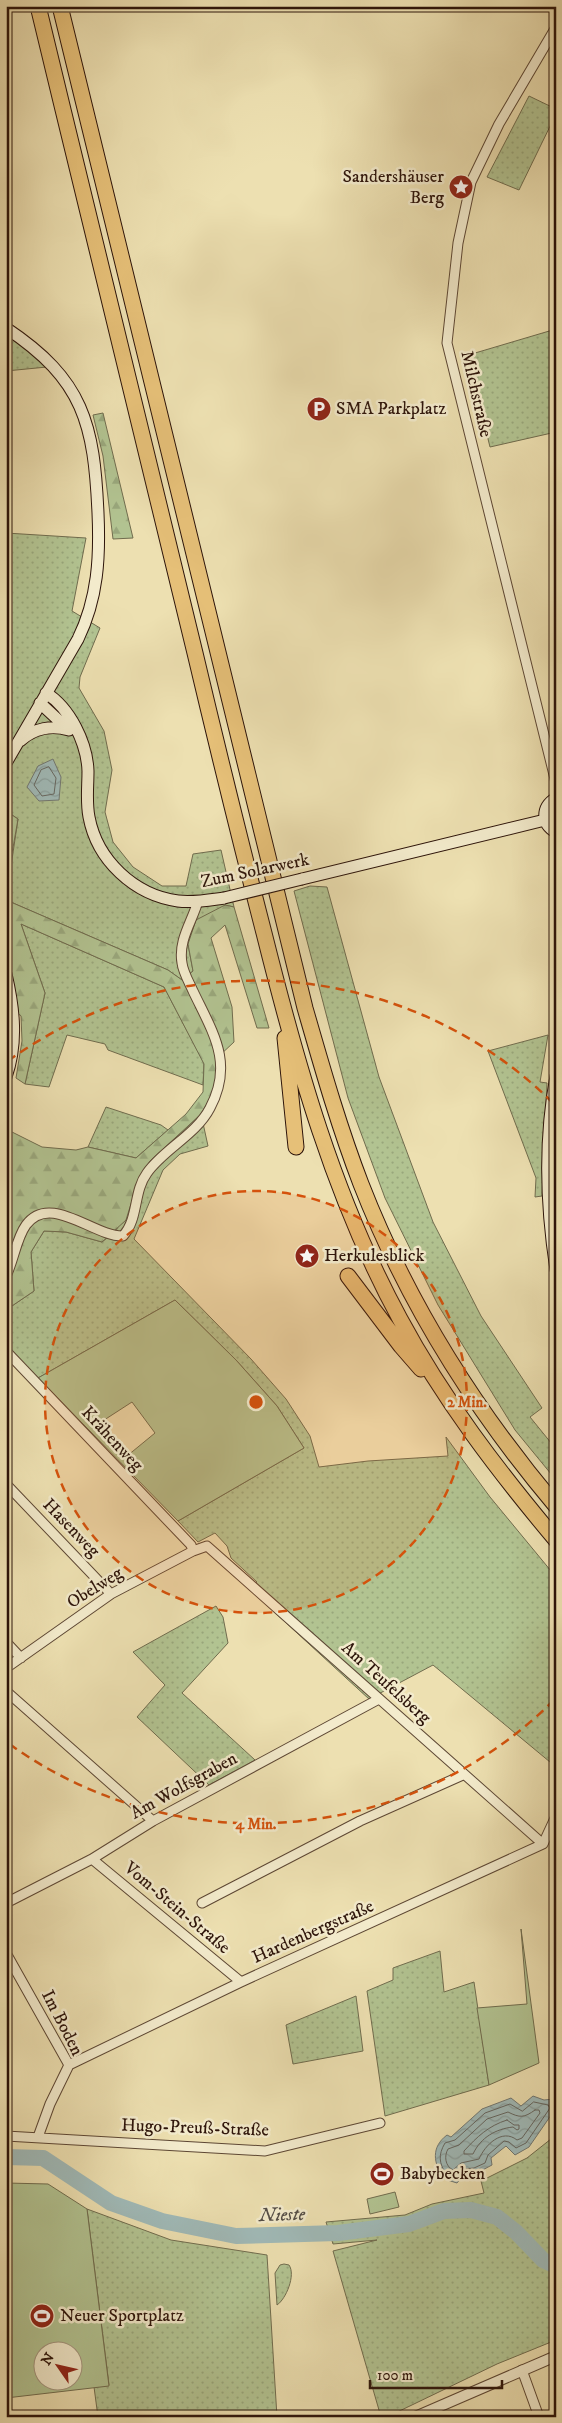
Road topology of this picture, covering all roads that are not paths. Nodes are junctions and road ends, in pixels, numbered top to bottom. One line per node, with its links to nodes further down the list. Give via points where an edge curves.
1 (38, 6): 16 (highway)
2 (60, 6): 26 (highway, via 305,1008 343,1134 384,1238 420,1310 498,1434)
3 (556, 27): 10 (street, Milchstraße, via 499,124 471,182 457,252 447,343)
4 (6, 328): 5 (main road, via 38,351 65,382 85,419 96,461 99,536 95,591 83,629)
5 (46, 693): 6 (main road); 7 (main road, Zum Solarwerk, via 66,711)
6 (40, 703): 7 (main road, Zum Solarwerk); 8 (main road)
7 (74, 733): 8 (main road, via 49,727 24,738); 14 (main road, Zum Solarwerk, via 87,763 87,805 91,826 108,860 130,881 148,892 178,901)
8 (15, 748): 9 (main road)
9 (6, 763)
10 (556, 783)
11 (556, 798): 12 (main road, via 546,806)
12 (545, 820): 13 (main road); 14 (main road, Zum Solarwerk, bridge, via 224,898)
13 (556, 832)
14 (198, 901): 21 (street, via 183,937 182,963 222,1059 222,1079 210,1110 155,1162 142,1180 132,1222 123,1236 106,1233 54,1212 41,1214 30,1220 23,1230)
15 (6, 974): 17 (main road, via 14,1034 13,1054)
16 (284, 1014): 19 (highway, via 285,1055); 24 (highway, via 306,1090 360,1237 400,1319)
17 (6, 1076)
18 (556, 1076): 20 (main road, via 548,1175)
19 (296, 1146)
20 (556, 1270)
21 (6, 1276)
22 (348, 1276): 24 (highway, via 401,1346)
23 (6, 1351): 29 (street, Krähenweg)
24 (445, 1396): 27 (highway)
25 (6, 1484): 30 (street, Hasenweg)
26 (556, 1506)
27 (556, 1540)
28 (207, 1546): 29 (street, Obelweg); 35 (street, Am Teufelsberg)
29 (194, 1551): 30 (street, Obelweg)
30 (112, 1594): 32 (street, Obelweg)
31 (6, 1642): 32 (street)
32 (20, 1658): 33 (street, Obelweg)
33 (6, 1668)
34 (6, 1691): 38 (street)
35 (379, 1699): 36 (street, Am Teufelsberg); 38 (street, Am Wolfsgraben)
36 (463, 1775): 39 (street, Am Teufelsberg); 41 (street, via 360,1821)
37 (556, 1816): 39 (street)
38 (153, 1821): 40 (street, Am Wolfsgraben)
39 (543, 1844): 44 (street, Hardenbergstraße)
40 (92, 1859): 42 (street, Am Wolfsgraben); 44 (street, Vom-Stein-Straße)
41 (202, 1903)
42 (6, 1904)
43 (6, 1953): 45 (street, Im Boden)
44 (240, 1982): 45 (street, Hardenbergstraße)
45 (69, 2065): 48 (street, Im Boden)
46 (380, 2123): 48 (street, Hugo-Preuß-Straße, via 265,2151)
47 (6, 2136): 48 (street, Hugo-Preuß-Straße)
48 (38, 2137)
49 (556, 2356): 50 (street)
50 (522, 2370): 51 (street); 52 (street)
51 (415, 2417)
52 (540, 2417)

